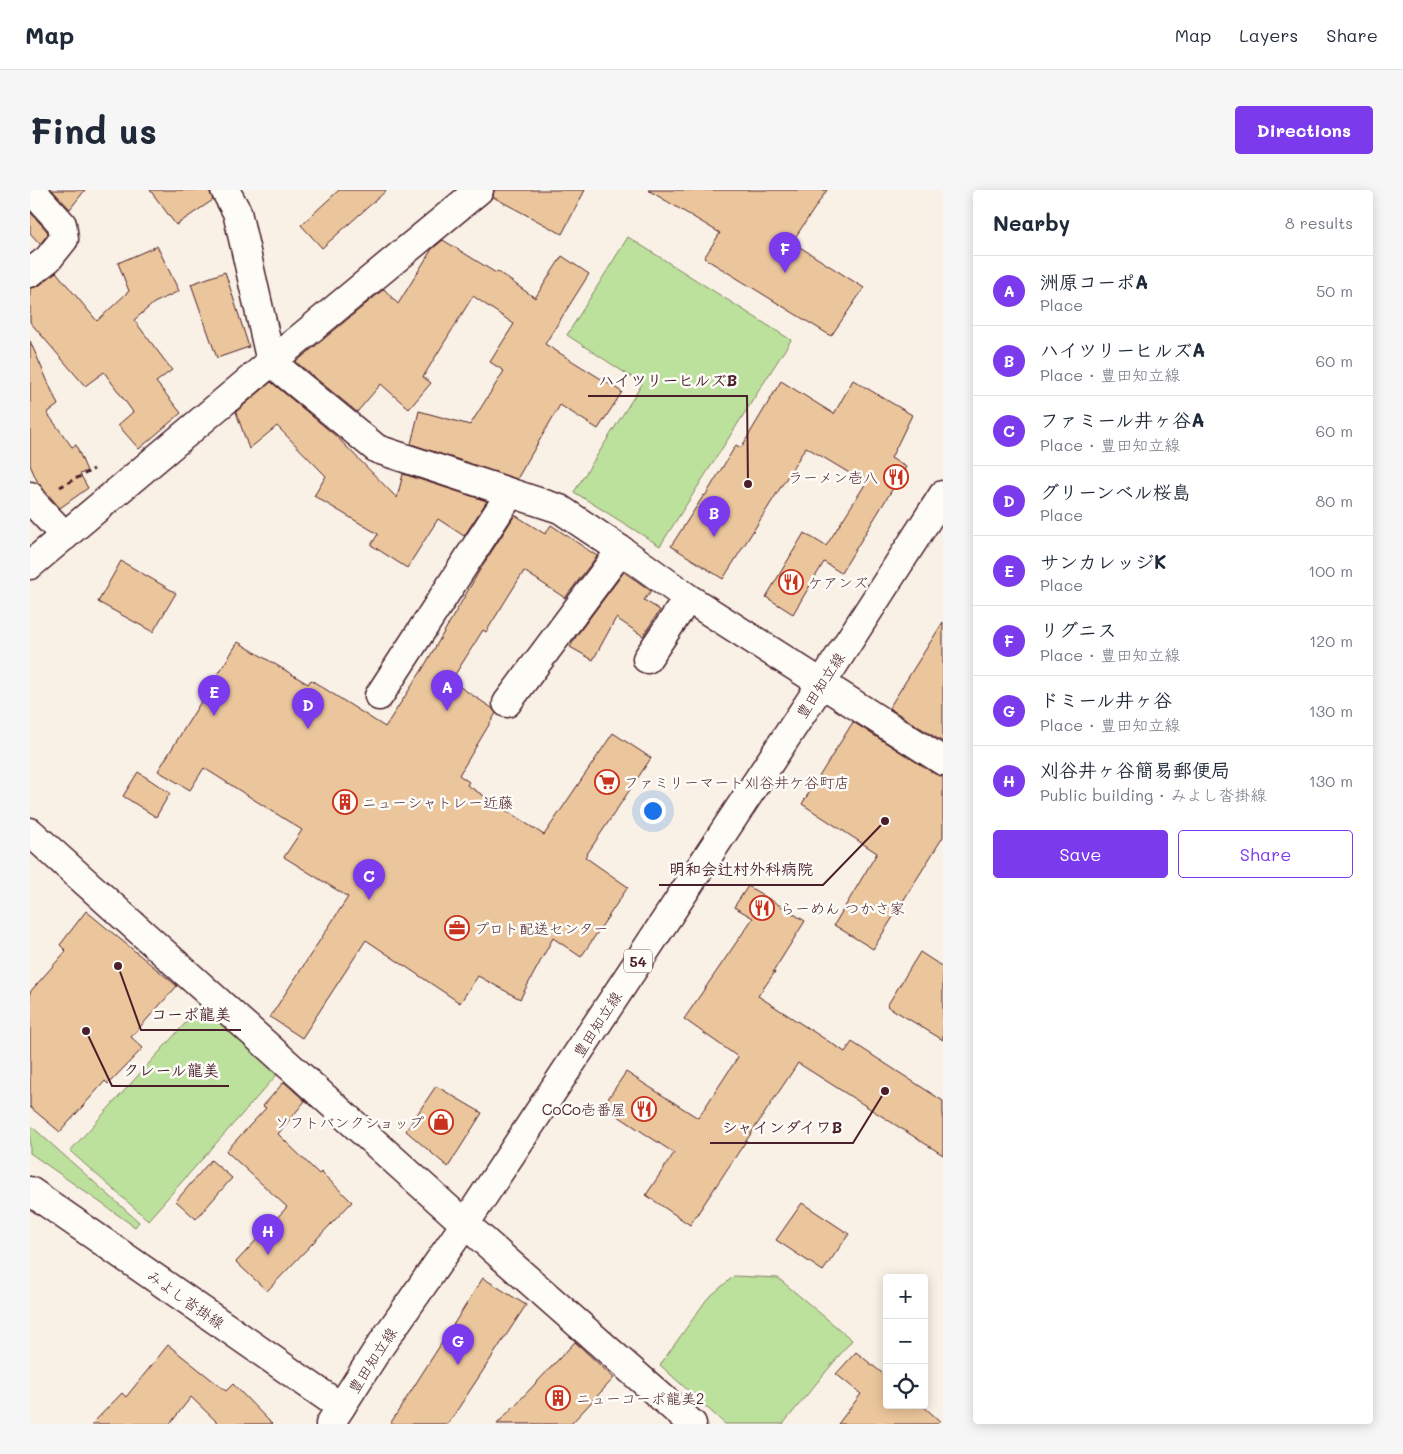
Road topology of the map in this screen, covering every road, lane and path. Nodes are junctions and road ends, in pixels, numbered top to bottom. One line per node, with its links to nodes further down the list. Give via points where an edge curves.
1 (225, 190): 5 (street, via 237,212)
2 (479, 190): 5 (street)
3 (35, 194): 4 (street, via 62,224 64,239 48,259)
4 (30, 273)
5 (271, 362): 6 (street, via 377,449); 9 (street)
6 (510, 494): 10 (street, via 560,510); 15 (street)
7 (30, 496): 9 (street)
8 (943, 496): 14 (street, 豊田知立線 / 54)
9 (66, 536): 11 (street)
10 (621, 550): 12 (street); 16 (street)
11 (30, 565)
12 (688, 598): 13 (street); 14 (street)
13 (647, 659)
14 (822, 683): 17 (street); 20 (street, 豊田知立線 / 54)
15 (379, 696)
16 (508, 703)
17 (943, 761)
18 (30, 832): 20 (street)
19 (30, 1191): 21 (street, みよし沓掛線)
20 (465, 1224): 21 (street, 豊田知立線 / 54); 22 (street)
21 (336, 1415)
22 (692, 1424)

